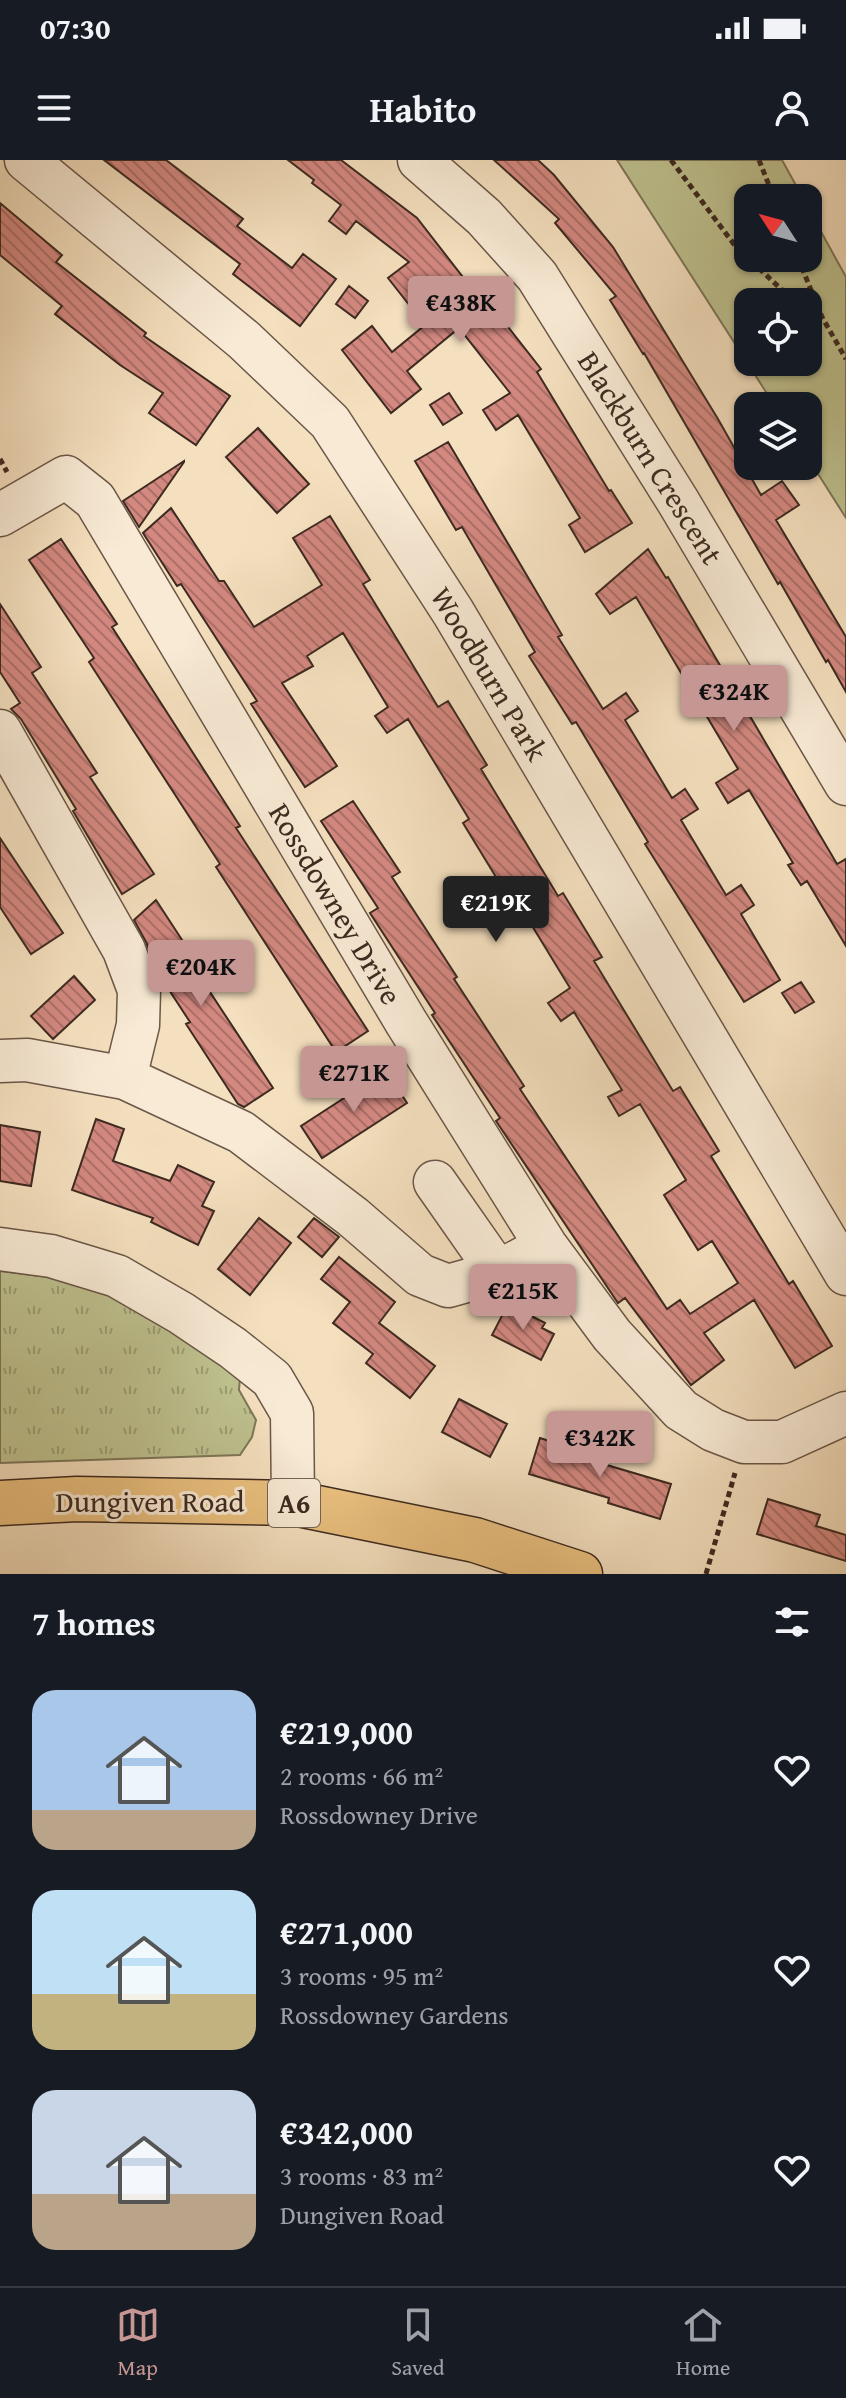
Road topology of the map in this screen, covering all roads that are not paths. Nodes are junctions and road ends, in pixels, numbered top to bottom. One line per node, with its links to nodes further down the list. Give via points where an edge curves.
1 (26, 160): 12 (street, Woodburn Park, via 244,340 330,422 453,612)
2 (419, 160): 5 (street, Blackburn Crescent, via 484,217 537,276)
3 (0, 515): 9 (street, Rossdowney Drive, via 66,477 95,500)
4 (0, 731): 7 (street, via 124,950 139,990 138,1025)
5 (846, 784)
6 (0, 1061): 7 (street, via 27,1060)
7 (125, 1078): 11 (street, via 241,1132 420,1275 448,1286)
8 (435, 1182): 11 (street)
9 (546, 1246): 11 (street); 13 (street, Rossdowney Drive, via 612,1335 681,1410 713,1430 744,1442 782,1442)
10 (0, 1249): 15 (street, via 51,1256 117,1276 181,1313 272,1379 292,1413)
11 (498, 1272)
12 (846, 1274)
13 (846, 1413)
14 (0, 1503): 15 (highway, Dungiven Road / A6)
15 (293, 1503): 16 (highway, Dungiven Road / A6, via 475,1540)
16 (580, 1574)

